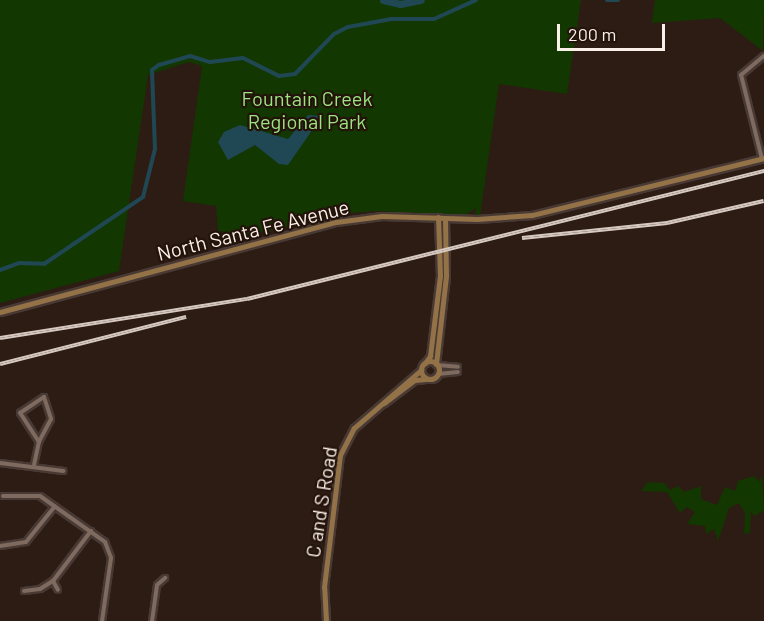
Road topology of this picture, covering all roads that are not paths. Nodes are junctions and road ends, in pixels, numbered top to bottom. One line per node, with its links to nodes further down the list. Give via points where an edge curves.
1 (764, 56): 2 (street, via 742,73)
2 (763, 158): 4 (main road, North Santa Fe Avenue, via 532,215)
3 (438, 217): 4 (main road, North Santa Fe Avenue); 5 (main road, North Santa Fe Avenue, via 382,216 336,222); 6 (main road, via 440,276 430,356)
4 (445, 218): 7 (main road, via 446,276)
5 (0, 312)
6 (425, 363): 7 (main road); 8 (main road)
7 (437, 365): 9 (main road); 9 (street, via 458,370)
8 (421, 370): 10 (main road); 11 (main road, C and S Road)
9 (438, 374): 10 (main road, C and S Road)
10 (427, 379): 11 (main road, C and S Road, via 416,380)
11 (382, 403): 26 (main road, C and S Road, via 354,428 340,455 324,587)
12 (39, 442): 12 (street, via 20,413 44,397 51,418); 14 (street)
13 (0, 463): 14 (street)
14 (34, 465): 15 (street)
15 (64, 471)
16 (3, 496): 17 (street, via 33,494)
17 (55, 506): 18 (street); 19 (street, via 26,542)
18 (92, 531): 21 (street); 24 (street, via 110,552)
19 (0, 546)
20 (165, 578): 25 (street, via 158,585)
21 (53, 581): 22 (street); 23 (street, via 40,589)
22 (58, 590)
23 (24, 591)
24 (102, 621)
25 (152, 621)
26 (326, 621)

